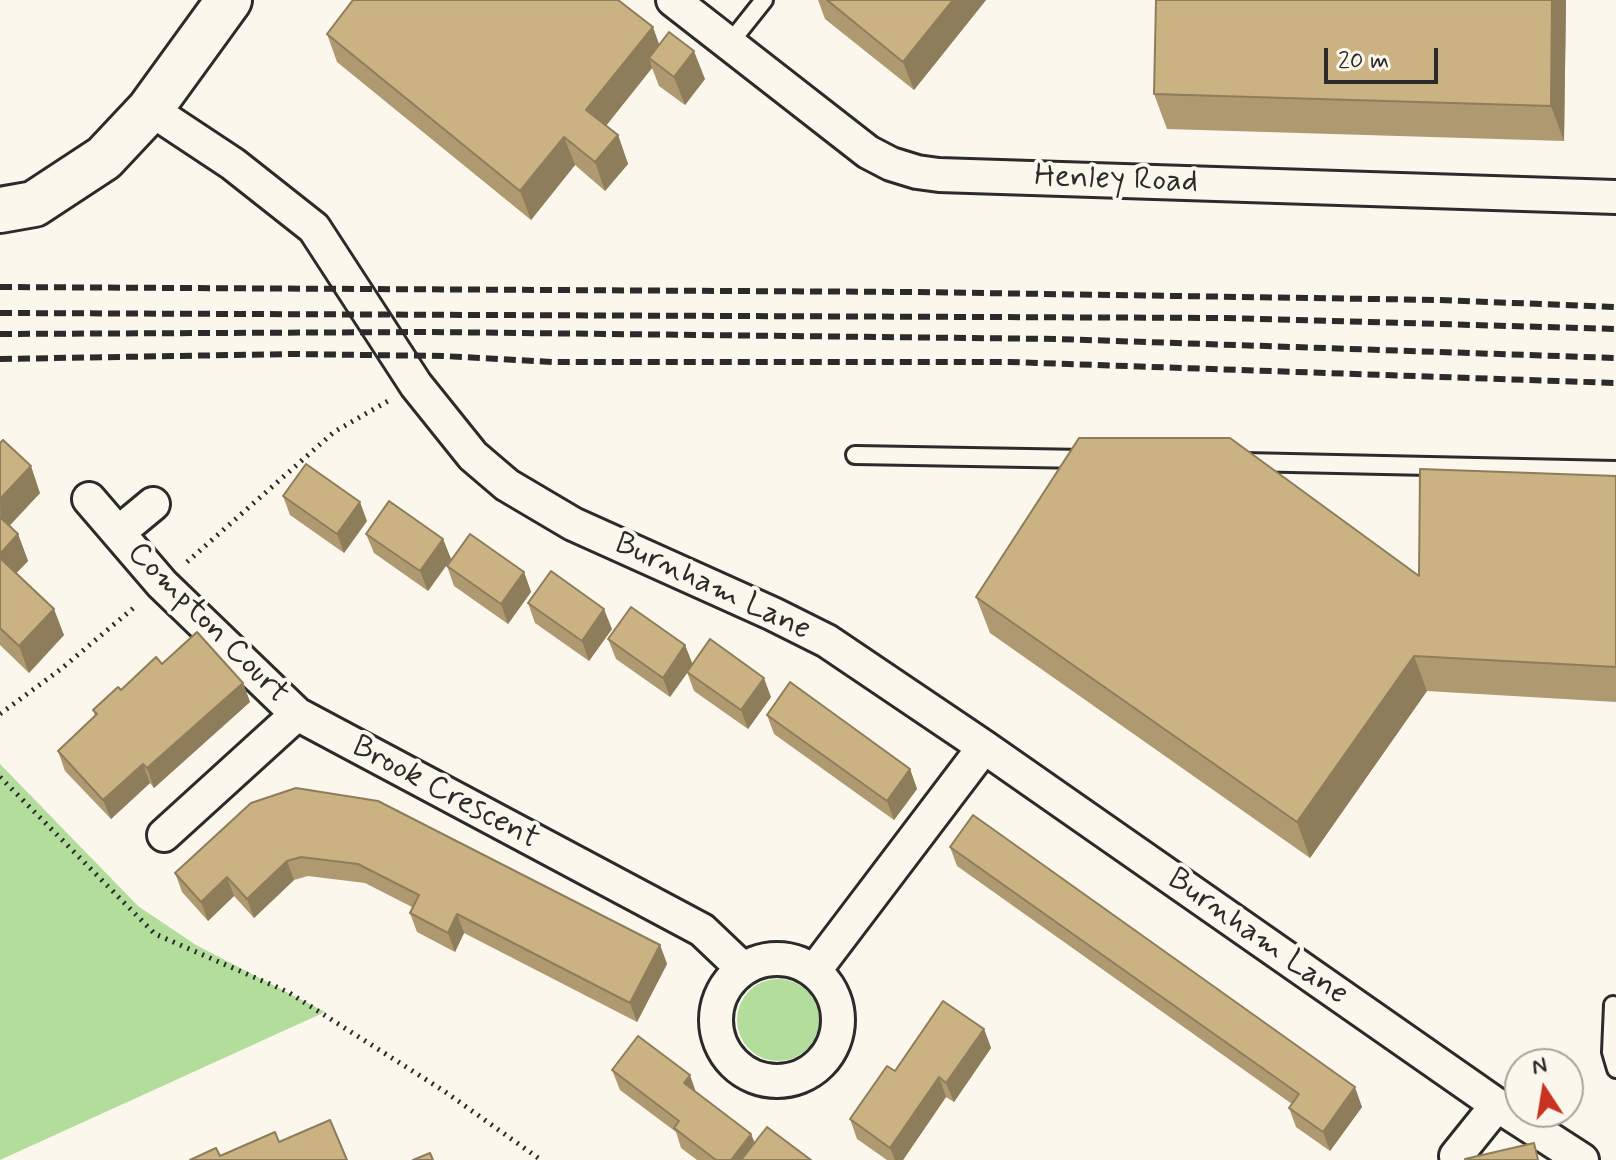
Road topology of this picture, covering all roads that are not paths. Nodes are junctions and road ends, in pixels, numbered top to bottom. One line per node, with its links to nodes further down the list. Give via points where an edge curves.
1 (673, 0): 4 (street, Henley Road)
2 (764, 0): 4 (lane)
3 (216, 9): 5 (street)
4 (729, 44): 6 (street, Henley Road, via 868,152 917,172)
5 (150, 109): 7 (street, via 104,158 34,204); 16 (street, Burnham Lane, via 233,164 314,228 416,385 473,456 507,485 573,524 827,641)
6 (1616, 197)
7 (0, 210)
8 (855, 455): 9 (lane)
9 (1108, 460)
10 (1219, 462): 11 (lane)
11 (1616, 470)
12 (89, 499): 14 (street, Compton Court)
13 (153, 504): 14 (street, Compton Court)
14 (118, 533): 15 (street, Compton Court, via 162,584)
15 (297, 714): 17 (street); 18 (street, Brook Crescent, via 702,930)
16 (984, 747): 19 (street); 22 (street, Burnham Lane)
17 (164, 835)
18 (743, 969): 19 (street, via 766,959 792,960); 19 (street, via 721,996 716,1031 725,1053 742,1071 763,1081 788,1081 810,1073 838,1035 839,1011 831,988)
19 (815, 970)
20 (1613, 1005): 21 (lane, via 1611,1052)
21 (1616, 1069)
22 (1497, 1105): 23 (street); 24 (street, Burnham Lane)
23 (1456, 1156)
24 (1582, 1160)

